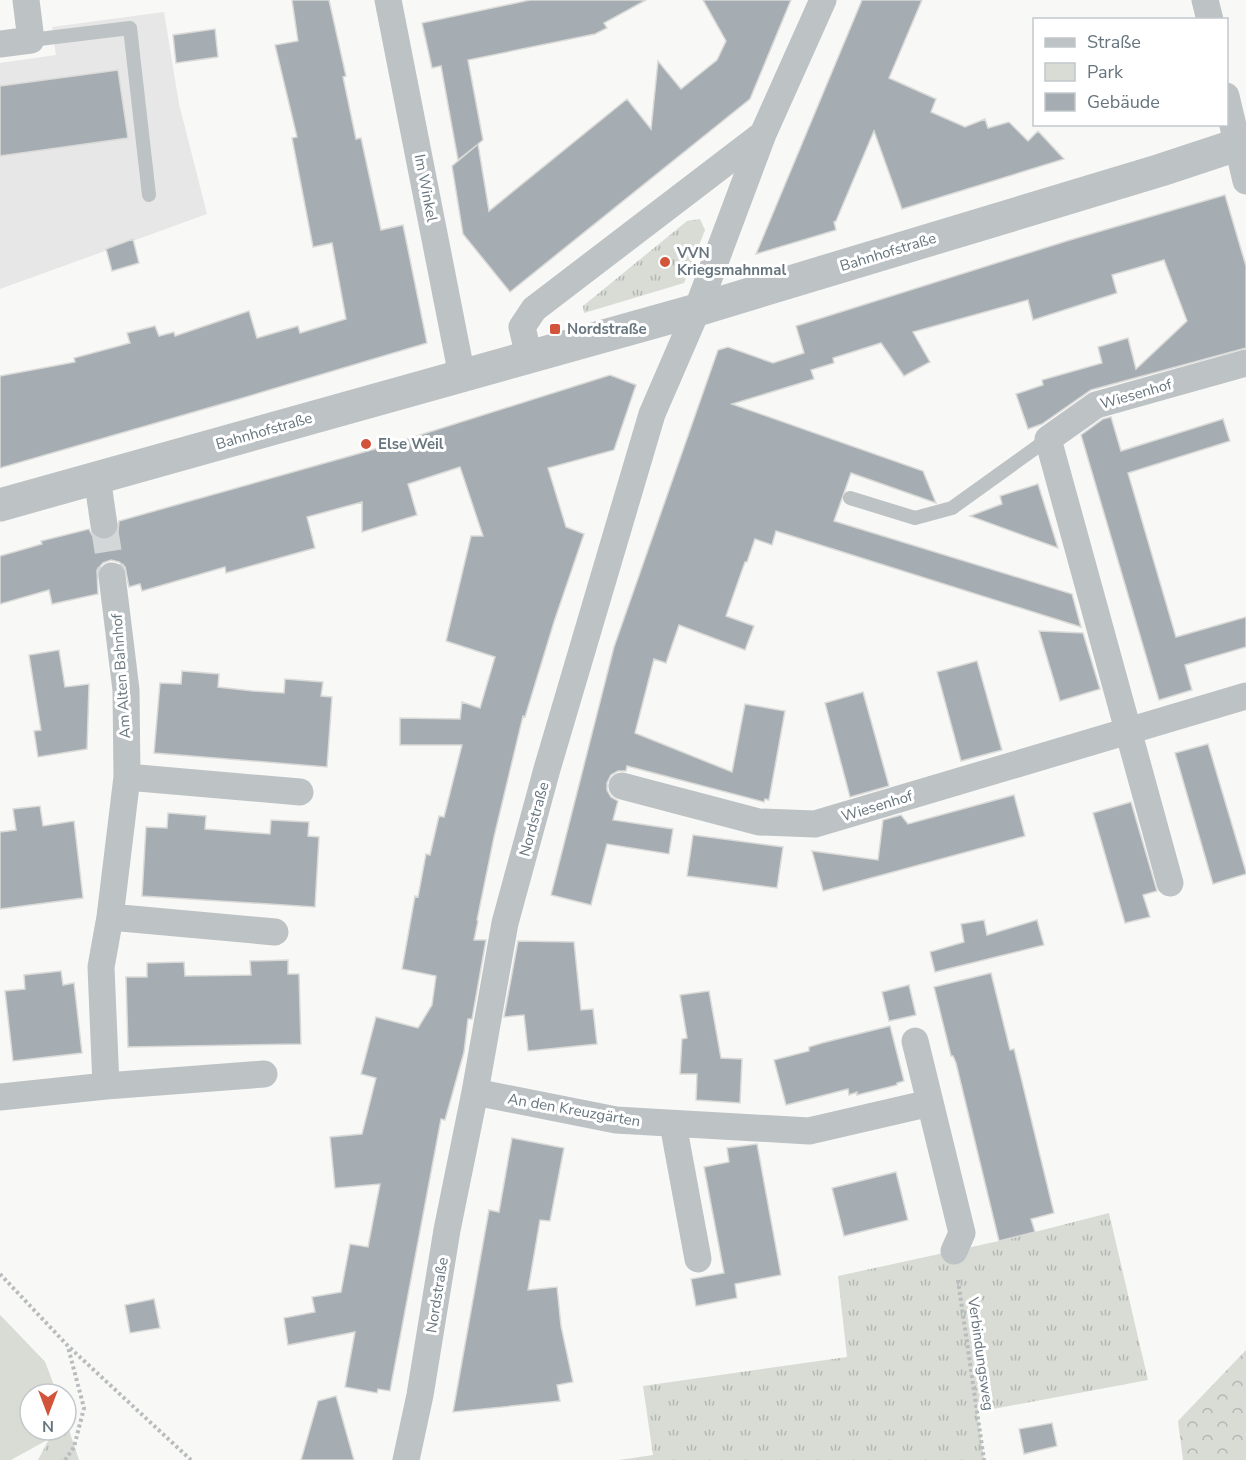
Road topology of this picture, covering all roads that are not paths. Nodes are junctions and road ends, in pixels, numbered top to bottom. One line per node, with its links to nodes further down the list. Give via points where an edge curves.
1 (26, 0): 4 (street)
2 (388, 0): 14 (street, Im Winkel)
3 (824, 0): 7 (street, Nordstraße)
4 (31, 40): 5 (street); 10 (lane, via 130,28)
5 (0, 44)
6 (1228, 99): 8 (street)
7 (763, 134): 11 (street, Nordstraße); 12 (street, via 534,309 522,327)
8 (1242, 143): 9 (street); 11 (street, Bahnhofstraße)
9 (1246, 181)
10 (149, 195)
11 (697, 310): 12 (street, Bahnhofstraße); 32 (street, Nordstraße, via 652,414 544,780 505,923)
12 (529, 357): 14 (street, Bahnhofstraße)
13 (1246, 363): 15 (street, Wiesenhof, via 1096,405)
14 (462, 375): 16 (street, Bahnhofstraße)
15 (1048, 439): 17 (lane, via 952,508 915,518); 22 (street)
16 (97, 477): 18 (street, Bahnhofstraße); 19 (street)
17 (850, 498)
18 (0, 505)
19 (104, 525)
20 (111, 576): 23 (street, Am Alten Bahnhof, via 126,690)
21 (1246, 696): 22 (street, Wiesenhof)
22 (1128, 730): 24 (street, Wiesenhof, via 815,824 759,822); 26 (street)
23 (127, 777): 25 (street); 27 (street, Am Alten Bahnhof)
24 (622, 786)
25 (300, 792)
26 (1170, 883)
27 (110, 917): 28 (street); 31 (street, Am Alten Bahnhof, via 101,967)
28 (275, 932)
29 (915, 1041): 34 (street)
30 (264, 1074): 31 (street)
31 (106, 1086): 33 (street)
32 (475, 1092): 35 (street, An den Kreuzgärten, via 616,1120); 38 (street, Nordstraße)
33 (0, 1097)
34 (930, 1103): 35 (street, An den Kreuzgärten, via 809,1131); 36 (street, via 962,1233)
35 (673, 1124): 37 (street)
36 (954, 1251)
37 (698, 1259)
38 (406, 1460)

